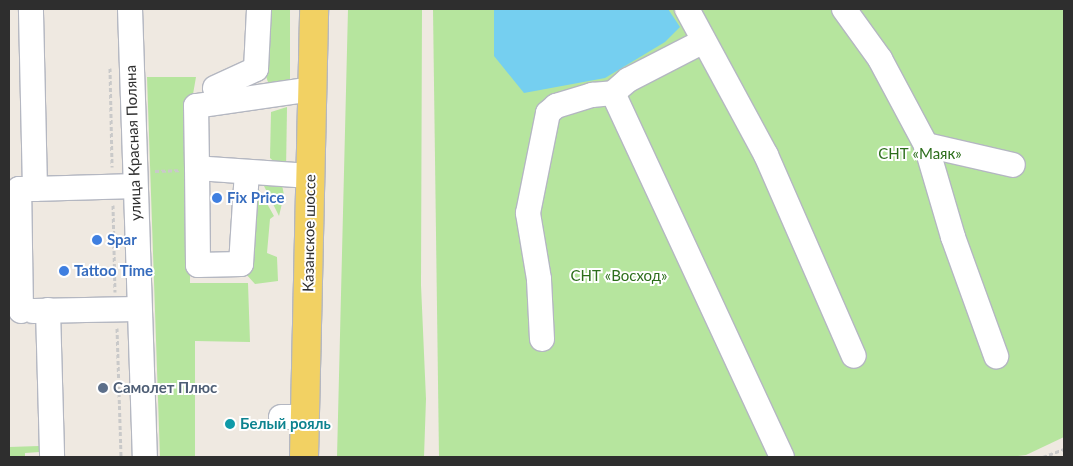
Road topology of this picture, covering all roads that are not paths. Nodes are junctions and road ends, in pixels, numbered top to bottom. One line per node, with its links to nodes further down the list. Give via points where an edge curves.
1 (31, 9): 17 (street)
2 (130, 9): 16 (street, улица Красная Поляна)
3 (259, 9): 8 (street, via 256,69)
4 (314, 9): 9 (main road, Казанское шоссе)
5 (686, 9): 7 (street)
6 (844, 9): 11 (street, via 880,58)
7 (704, 40): 10 (street, via 628,80); 22 (street, via 766,155)
8 (215, 88)
9 (312, 89): 14 (street, via 196,106); 15 (main road, Казанское шоссе)
10 (613, 94): 21 (street, via 592,95 556,106 544,123 528,213 540,279); 27 (street)
11 (926, 145): 12 (street); 23 (street, via 953,237)
12 (1013, 164)
13 (247, 172): 14 (street); 14 (street, via 241,264 198,264); 15 (street)
14 (198, 176)
15 (310, 176): 26 (main road, Казанское шоссе, via 293,417)
16 (127, 181): 17 (street); 18 (street, улица Красная Поляна)
17 (21, 189): 20 (street)
18 (127, 309): 19 (street); 25 (street, улица Красная Поляна)
19 (48, 310): 20 (street); 24 (street)
20 (15, 311)
21 (542, 339)
22 (854, 356)
23 (996, 356)
24 (52, 457)
25 (145, 457)
26 (304, 457)
27 (782, 457)

